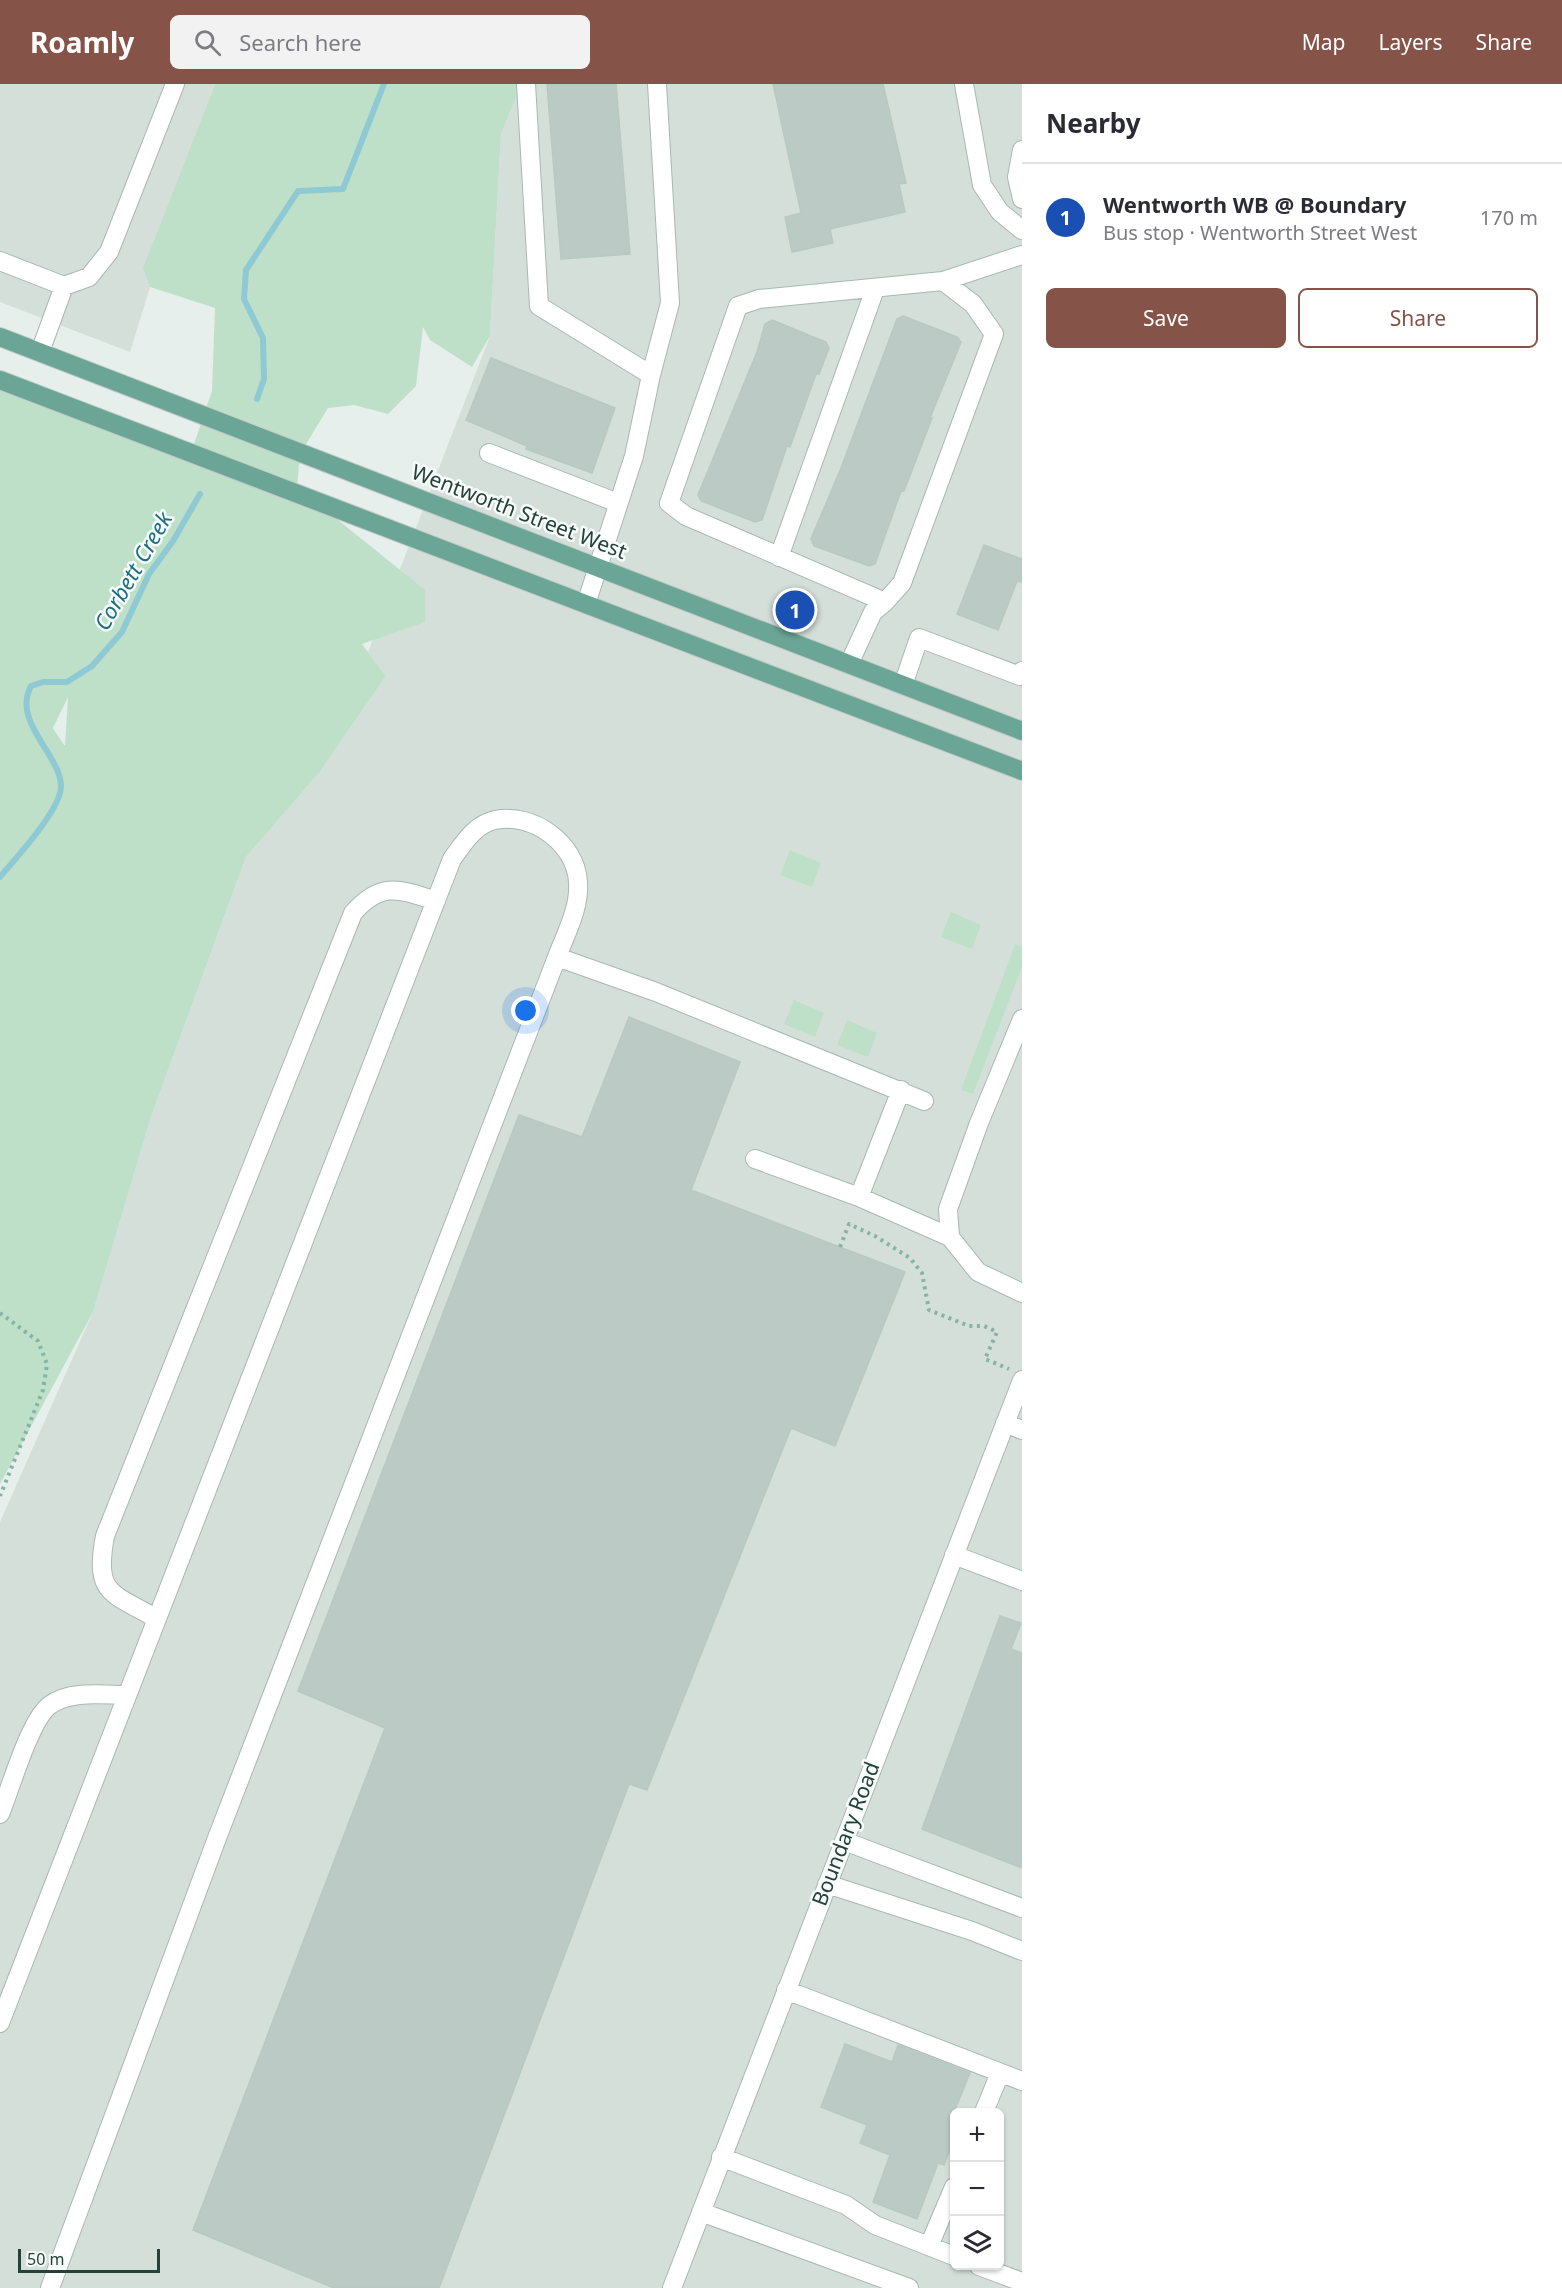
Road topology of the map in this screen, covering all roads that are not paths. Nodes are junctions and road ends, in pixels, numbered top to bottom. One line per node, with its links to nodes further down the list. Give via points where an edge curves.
1 (175, 84): 11 (street, via 109,252 89,277)
2 (526, 84): 15 (street, via 539,306)
3 (657, 84): 15 (street, via 670,303)
4 (964, 84): 7 (street, via 982,185 1000,212)
5 (1022, 150): 6 (street, via 1017,177)
6 (1022, 199)
7 (1022, 230)
8 (1022, 255): 10 (street)
9 (0, 261): 11 (street)
10 (943, 281): 12 (street); 21 (street, via 973,304 993,334 902,583)
11 (64, 286): 14 (street)
12 (875, 288): 19 (street); 19 (street, via 759,299 738,306 669,503 686,516)
13 (0, 337): 14 (main road, Wentworth Street West)
14 (40, 352): 20 (main road, Wentworth Street West)
15 (651, 375): 18 (street, via 634,456)
16 (0, 380): 22 (main road)
17 (489, 453): 18 (street)
18 (618, 503): 20 (street)
19 (779, 557): 21 (street)
20 (598, 567): 22 (street); 23 (main road, Wentworth Street West)
21 (885, 602): 23 (street, via 873,612)
22 (586, 604): 27 (main road)
23 (849, 664): 25 (main road, Wentworth Street West)
24 (1022, 670): 25 (street, via 1020,676 919,638)
25 (903, 685): 26 (main road, Wentworth Street West)
26 (1022, 732)
27 (1022, 771)
28 (436, 901): 29 (street, via 452,860 470,834 494,820 522,820 545,829 568,853 578,880 575,910); 41 (street); 41 (street, via 387,889 366,899 353,913 105,1536 99,1564 102,1580 112,1592)
29 (557, 957): 31 (street, via 656,992); 60 (street, via 217,1838)
30 (1022, 1019): 35 (street, via 948,1209)
31 (901, 1090): 32 (street); 34 (street)
32 (924, 1101)
33 (755, 1159): 34 (street)
34 (859, 1197): 35 (street)
35 (950, 1237): 36 (street, via 978,1272)
36 (1022, 1293)
37 (1016, 1375): 38 (street, Boundary Road)
38 (1013, 1426): 39 (street, Boundary Road)
39 (954, 1555): 40 (street); 44 (street, Boundary Road)
40 (1022, 1581)
41 (157, 1619): 42 (street)
42 (127, 1695): 43 (street, via 79,1695 50,1704 37,1719); 49 (street)
43 (0, 1814)
44 (844, 1841): 45 (street, Boundary Road); 46 (street)
45 (826, 1884): 47 (street); 48 (street, Boundary Road)
46 (1022, 1908)
47 (1022, 1951)
48 (786, 1990): 50 (street); 53 (street, Boundary Road)
49 (0, 2023)
50 (1000, 2073): 51 (street); 52 (street)
51 (1022, 2081)
52 (986, 2108)
53 (721, 2157): 55 (street, Boundary Road); 56 (street, via 846,2205 875,2225)
54 (950, 2196): 56 (street)
55 (701, 2212): 61 (street, Boundary Road); 62 (street)
56 (929, 2246): 57 (street)
57 (950, 2254)
58 (992, 2270): 59 (street)
59 (1022, 2282)
60 (50, 2288)
61 (672, 2288)
62 (909, 2288)

